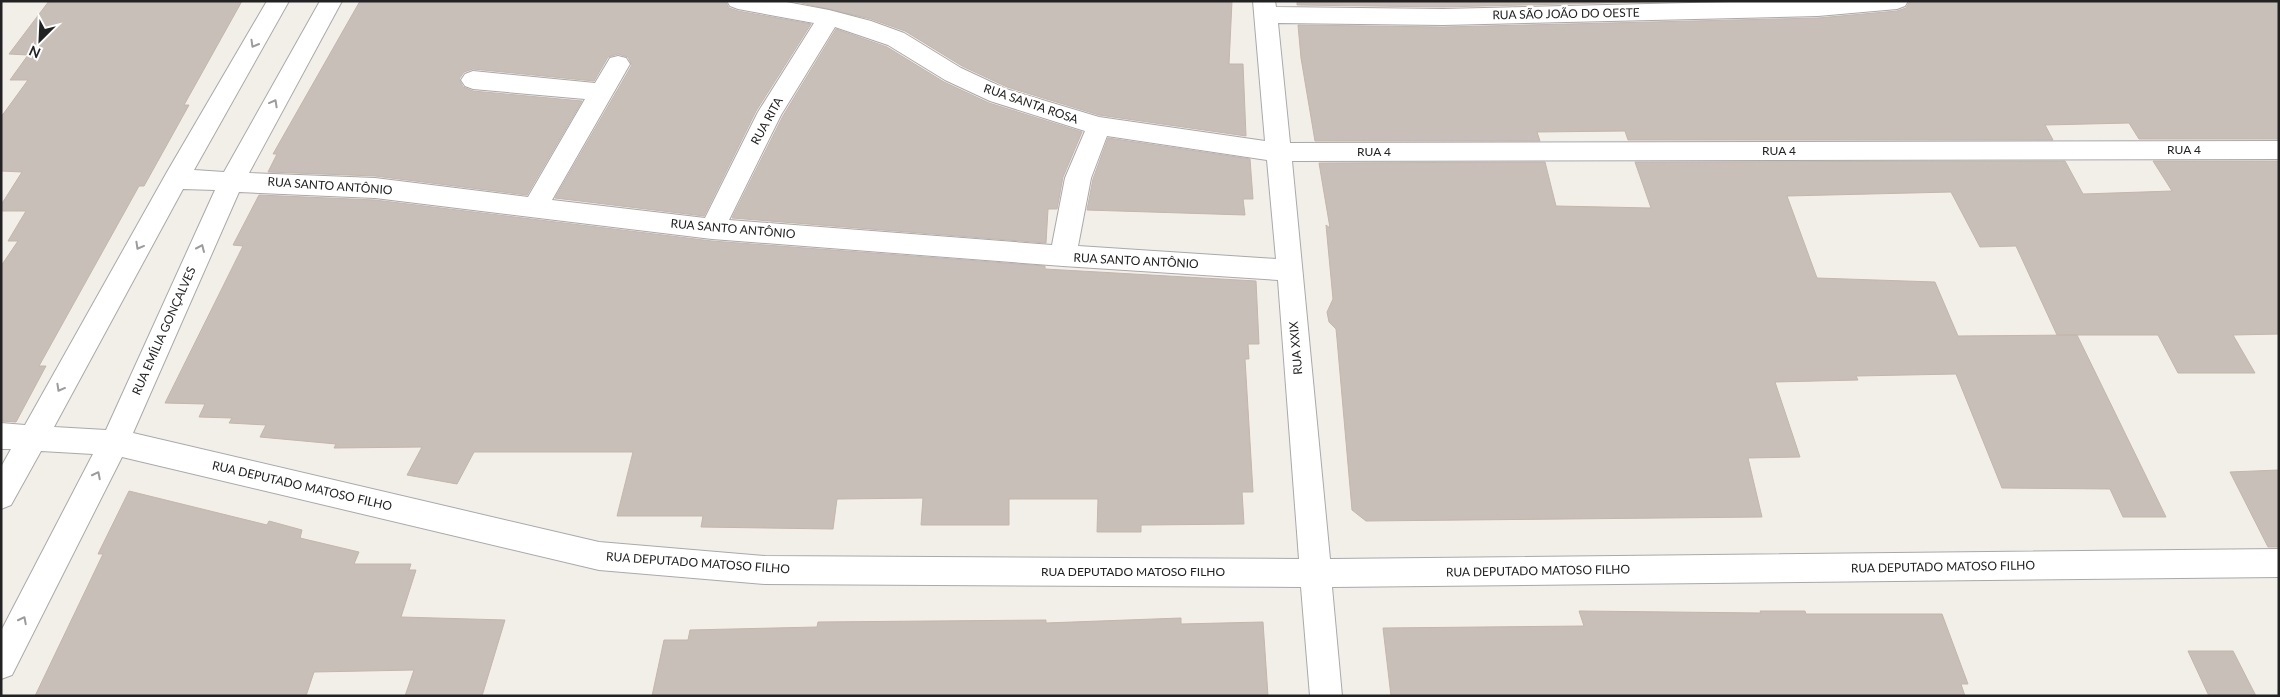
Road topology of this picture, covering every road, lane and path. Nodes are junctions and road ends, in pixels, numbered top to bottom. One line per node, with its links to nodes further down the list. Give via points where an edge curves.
1 (278, 1): 13 (street, one-way to 13)
2 (331, 1): 14 (street, RUA EMÍLIA GONÇALVES, one-way to 2)
3 (738, 1): 6 (street, RUA SANTA ROSA)
4 (1897, 1): 5 (street, RUA SÃO JOÃO DO OESTE, via 1818,8 1443,17)
5 (1265, 8): 12 (street, RUA XXIX)
6 (829, 18): 10 (street, RUA SANTA ROSA, via 896,40 998,95); 16 (street, RUA RITA, via 770,112)
7 (618, 64): 9 (street)
8 (473, 80): 9 (street)
9 (602, 92): 15 (street)
10 (1099, 126): 12 (street, RUA SANTA ROSA); 17 (street, via 1078,178)
11 (2279, 150): 12 (street, RUA 4)
12 (1278, 152): 18 (street, RUA XXIX)
13 (176, 179): 14 (street, RUA SANTO ANTÔNIO); 20 (street, one-way to 20)
14 (232, 180): 15 (street, RUA SANTO ANTÔNIO, via 375,188); 21 (street, RUA EMÍLIA GONÇALVES, one-way to 14)
15 (534, 208): 16 (street, RUA SANTO ANTÔNIO)
16 (712, 228): 17 (street, RUA SANTO ANTÔNIO)
17 (1063, 256): 18 (street, RUA SANTO ANTÔNIO)
18 (1290, 270): 24 (street, RUA XXIX)
19 (1, 436): 20 (street, RUA DEPUTADO MATOSO FILHO)
20 (33, 437): 21 (street, RUA DEPUTADO MATOSO FILHO); 22 (street)
21 (114, 443): 24 (street, RUA DEPUTADO MATOSO FILHO, via 599,556 765,570); 25 (street, RUA EMÍLIA GONÇALVES, one-way to 21)
22 (1, 496)
23 (2279, 563): 24 (street, RUA DEPUTADO MATOSO FILHO)
24 (1316, 573): 26 (street, RUA XXIX)
25 (1, 664)
26 (1326, 696)

